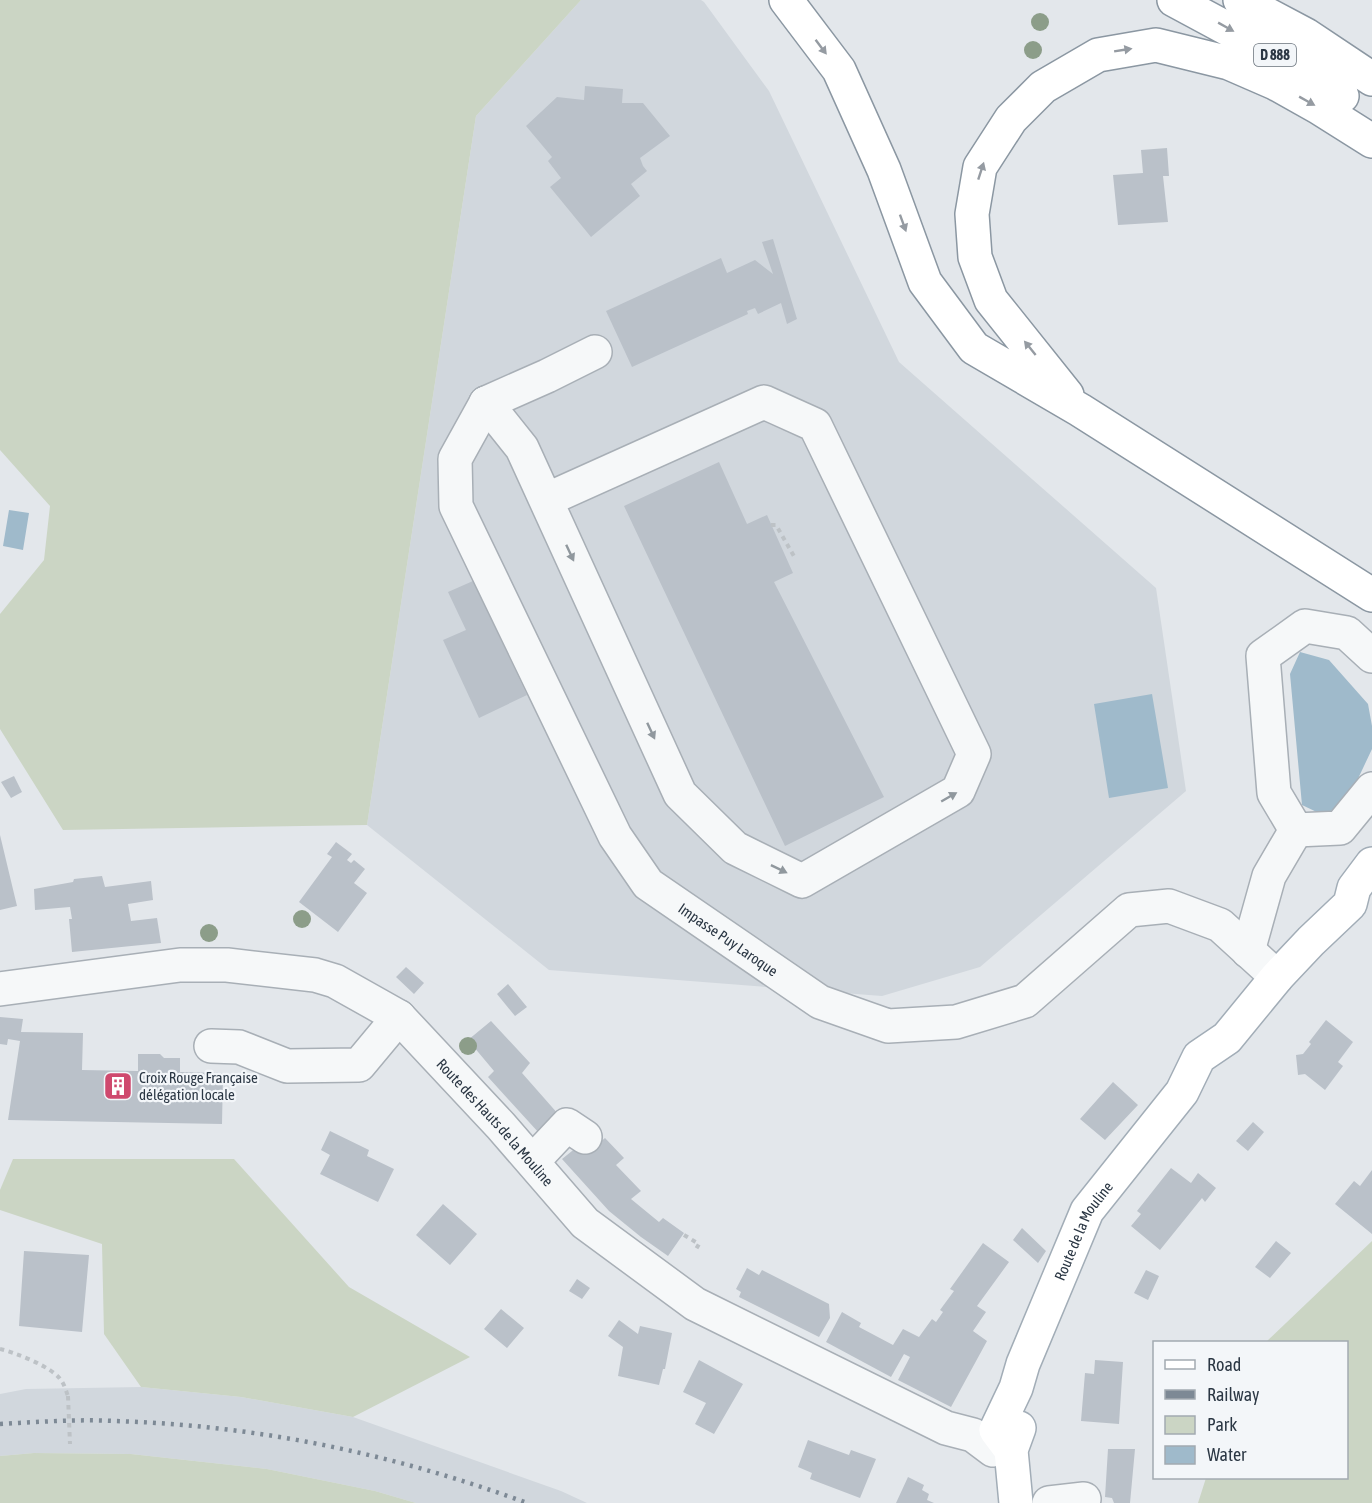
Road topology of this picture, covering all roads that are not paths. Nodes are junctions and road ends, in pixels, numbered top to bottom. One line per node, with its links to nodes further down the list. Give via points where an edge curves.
1 (786, 0): 9 (main road, one-way to 9, via 839,70 884,170 925,282 974,348)
2 (1174, 0): 5 (main road, D 888, one-way to 5, via 1278,56)
3 (1240, 0): 4 (main road, D 888, via 1306,35)
4 (1372, 80)
5 (1372, 117)
6 (1372, 141): 9 (main road, one-way to 6, via 991,300 975,257 972,214 980,167 1011,119 1043,87 1098,55 1156,45 1228,63 1275,82)
7 (595, 352): 8 (street)
8 (486, 403): 10 (street, via 522,448); 16 (street, Impasse Puy Laroque, via 455,459 456,506 615,836 648,884 820,1002 888,1026 956,1022 1025,1001 1130,910 1168,906 1220,925)
9 (1080, 410): 11 (main road)
10 (546, 500): 10 (street, one-way to 10, via 681,794 735,848 802,881 958,791 974,754 815,425 764,402)
11 (1372, 595)
12 (1372, 656): 14 (street, via 1347,633 1305,626 1263,656 1274,793)
13 (1372, 789): 14 (street, via 1340,828)
14 (1296, 830): 16 (street, via 1269,876)
15 (1363, 876): 17 (main road, Route de la Mouline, via 1335,894 1311,941)
16 (1248, 951): 17 (street, Impasse Puy Laroque)
17 (1277, 977): 23 (main road, Route de la Mouline, via 1227,1038 1221,1065 1182,1092 1087,1211 996,1430)
18 (0, 989): 19 (street, Route des Hauts de la Mouline, via 180,965 227,965 315,975 335,981)
19 (399, 1017): 20 (street, via 359,1065 287,1066 239,1047); 22 (street, Route des Hauts de la Mouline)
20 (211, 1046)
21 (585, 1137): 22 (street, via 567,1125)
22 (533, 1161): 23 (street, Route des Hauts de la Mouline, via 585,1223 695,1304 946,1428 966,1450)
23 (1002, 1450): 25 (main road, Route de la Mouline)
24 (1084, 1499): 26 (street)
25 (1016, 1503)
26 (1049, 1503)

